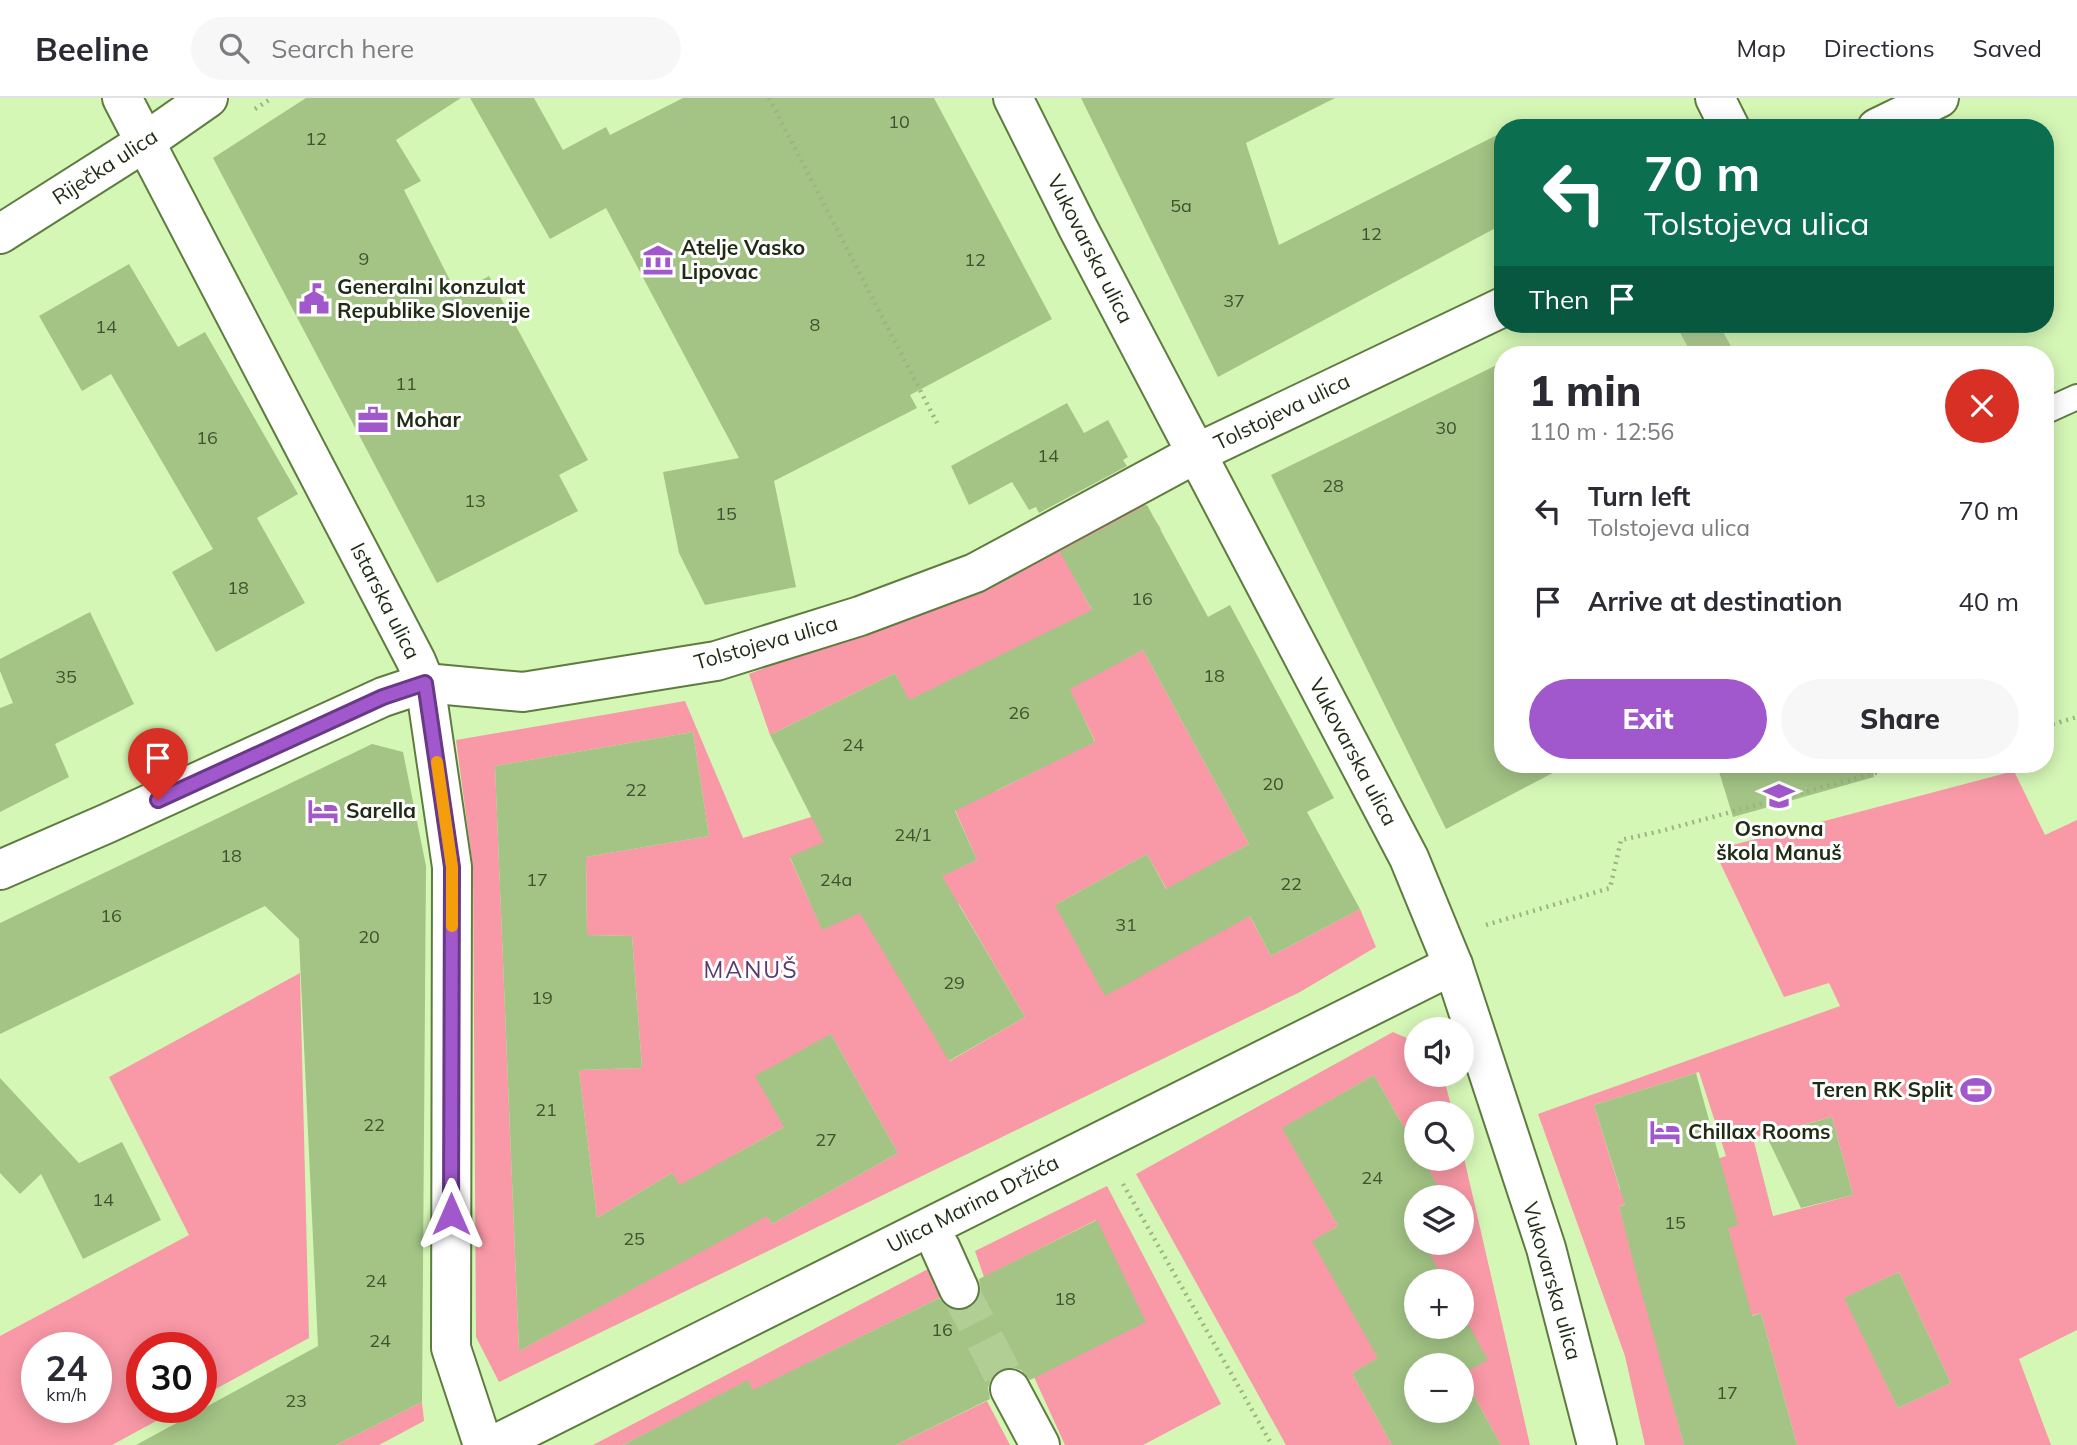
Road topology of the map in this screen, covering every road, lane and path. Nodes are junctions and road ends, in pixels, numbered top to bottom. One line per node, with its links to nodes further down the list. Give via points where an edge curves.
1 (122, 98): 9 (street, Istarska ulica)
2 (208, 98): 9 (street, Riječka ulica)
3 (769, 98): 14 (path)
4 (1013, 98): 15 (street, Vukovarska ulica)
5 (1715, 98): 7 (street)
6 (1939, 98): 8 (street)
7 (1726, 119)
8 (1896, 119)
9 (145, 142): 10 (street, Riječka ulica); 16 (street, Istarska ulica)
10 (0, 234)
11 (1494, 311): 15 (street, Tolstojeva ulica)
12 (2077, 397): 13 (lane)
13 (2054, 407)
14 (937, 423)
15 (1197, 453): 16 (street, Tolstojeva ulica, via 975,573 860,616 716,661 523,692); 21 (street, Vukovarska ulica, via 1409,858)
16 (425, 683): 20 (street, Tolstojeva ulica, via 383,697); 26 (street, Istarska ulica, via 452,867 451,1348)
17 (2077, 717): 18 (path)
18 (2054, 724)
19 (1875, 773): 21 (path, via 1620,840 1610,888)
20 (0, 870)
21 (1447, 952): 22 (street, Ulica Marina Držića); 30 (street, Vukovarska ulica, via 1546,1248)
22 (1099, 1141): 27 (street, Ulica Marina Držića); 29 (path)
23 (940, 1247): 24 (street)
24 (959, 1289)
25 (1010, 1389): 28 (street)
26 (482, 1445)
27 (494, 1445)
28 (1041, 1445)
29 (1272, 1445)
30 (1597, 1445)

